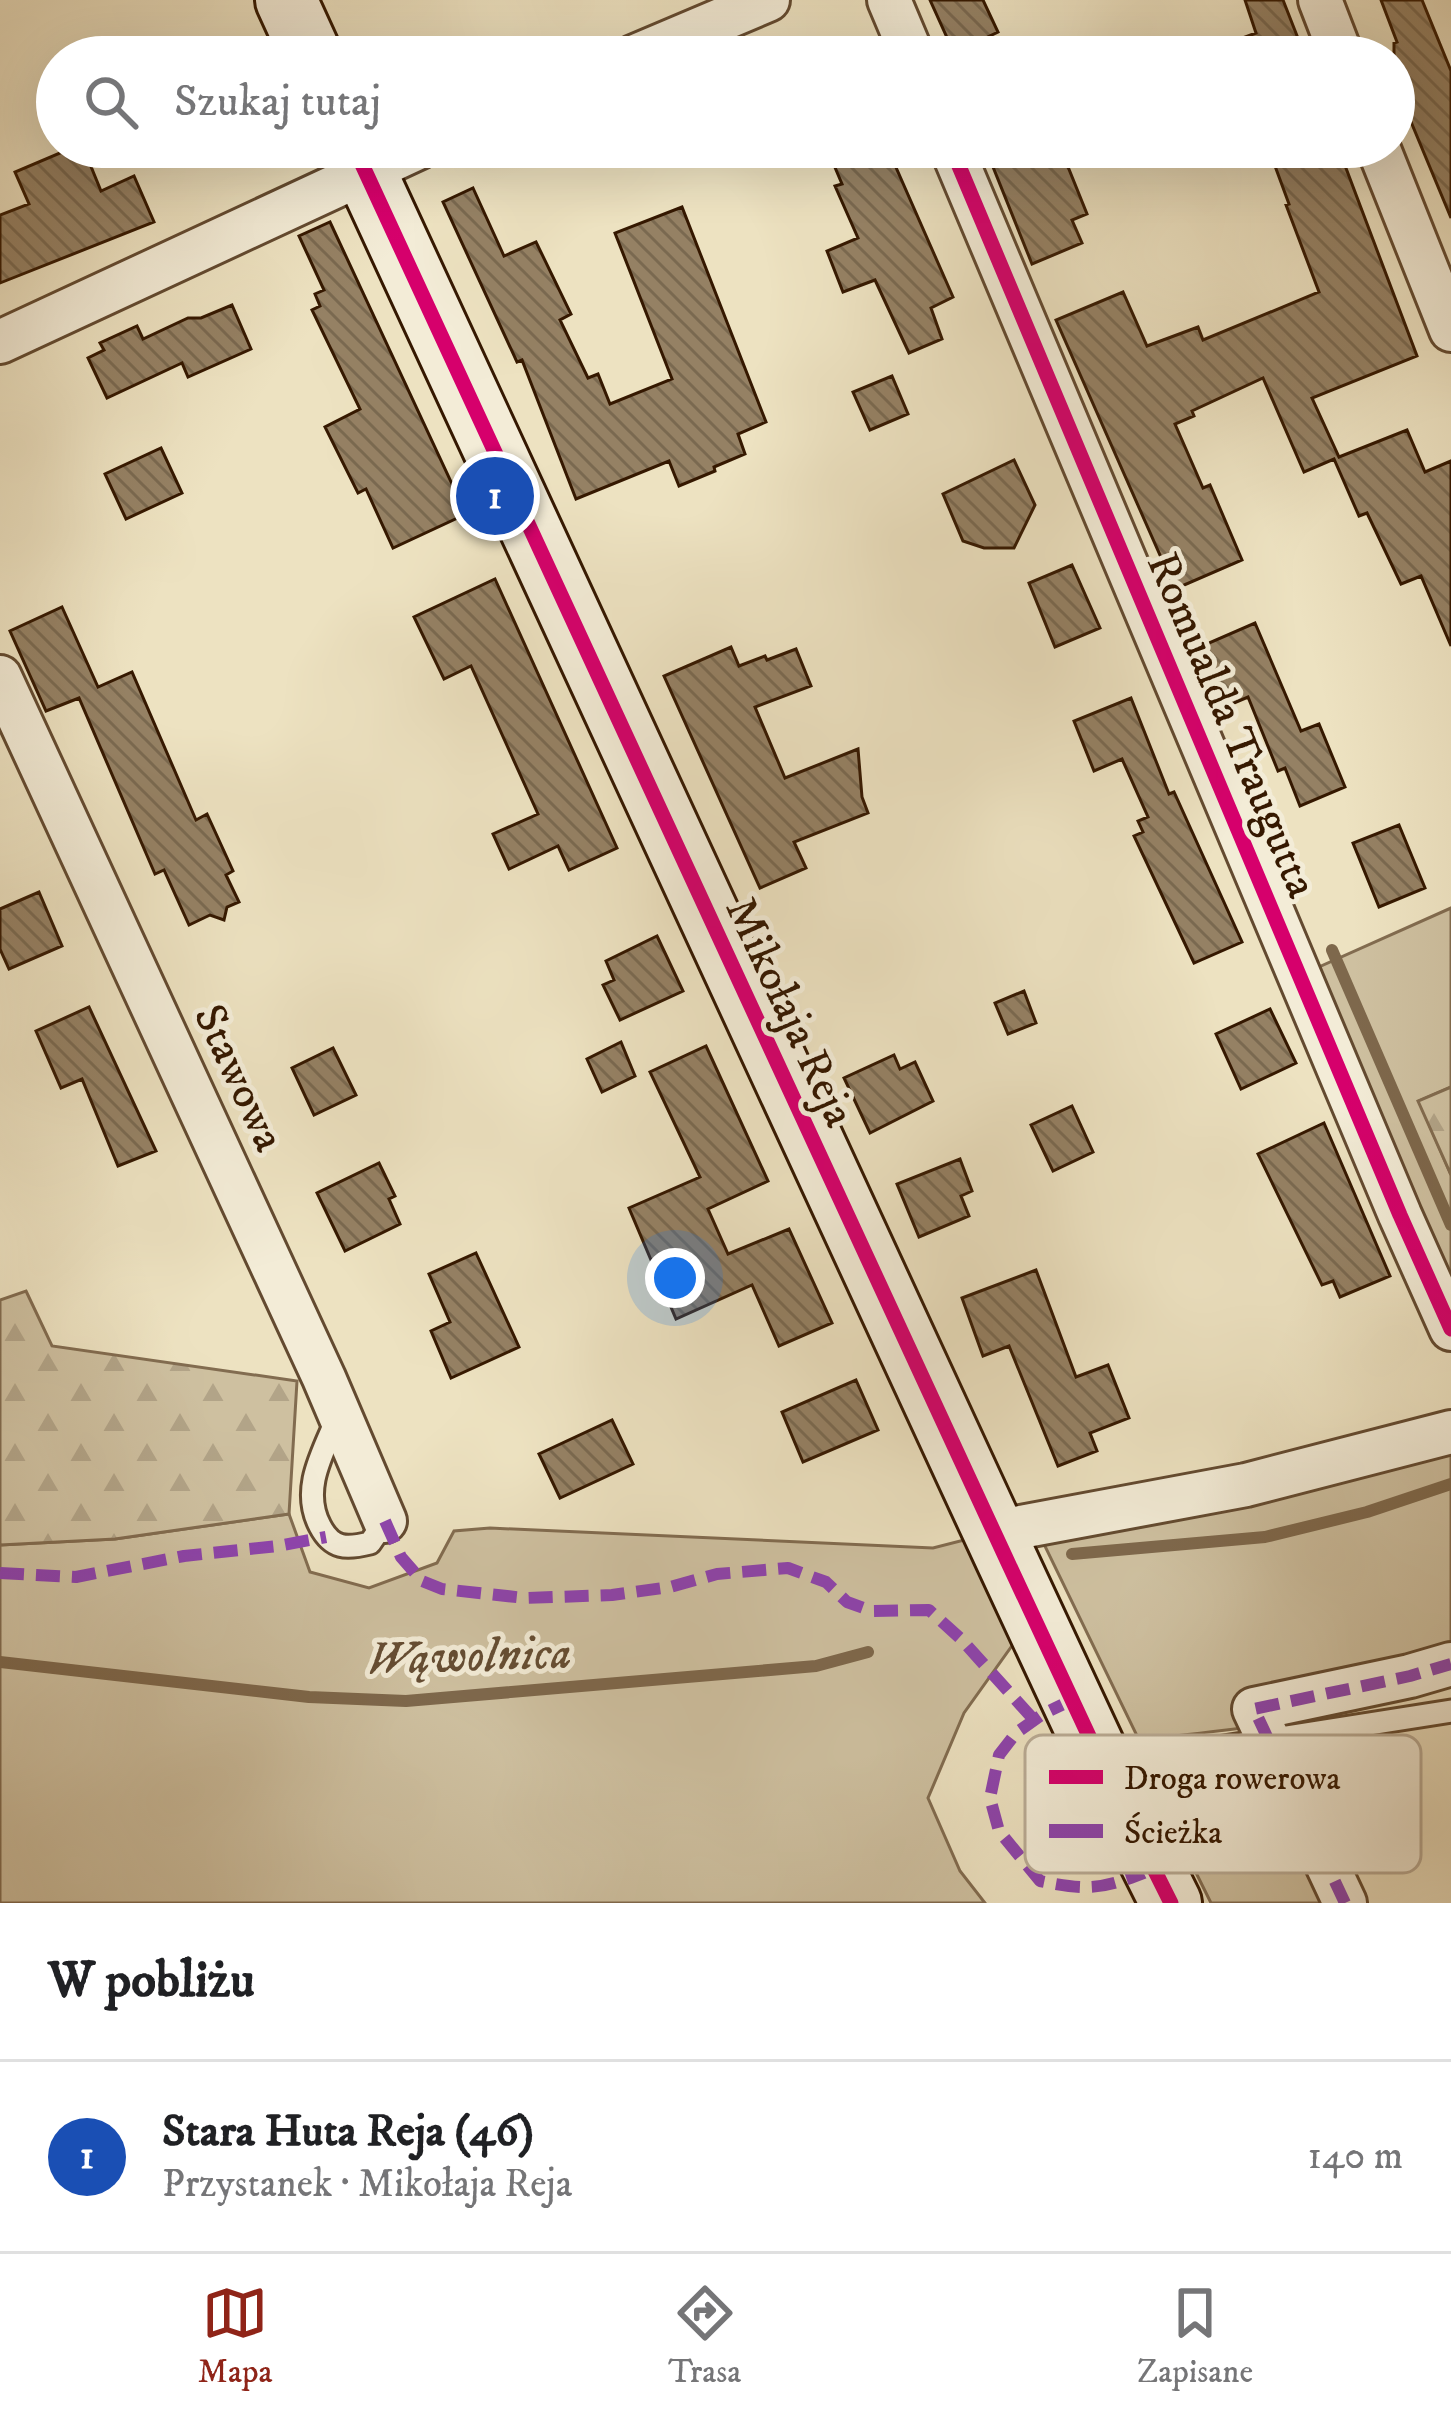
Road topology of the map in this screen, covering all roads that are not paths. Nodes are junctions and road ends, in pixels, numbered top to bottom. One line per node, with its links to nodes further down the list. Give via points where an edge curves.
1 (286, 0): 5 (street)
2 (768, 0): 6 (street)
3 (889, 0): 7 (street)
4 (1320, 0): 8 (street)
5 (302, 36)
6 (683, 36)
7 (904, 36)
8 (1334, 36)
9 (341, 168): 14 (street)
10 (363, 168): 20 (street, Mikołaja Reja)
11 (960, 168): 16 (street, Romualda Traugutta)
12 (1386, 168): 13 (street)
13 (1451, 330)
14 (0, 342)
15 (0, 677): 17 (street, Stawowa)
16 (1451, 1329)
17 (339, 1414): 19 (street, Stawowa); 19 (lane, via 313,1478 313,1512 326,1537 350,1548 370,1543)
18 (1451, 1432): 20 (street, via 1246,1485)
19 (385, 1521)
20 (994, 1532): 23 (street, Mikołaja Reja)
21 (1451, 1664): 24 (street, via 1254,1709)
22 (1451, 1711): 25 (lane)
23 (1088, 1735)
24 (1265, 1735)
25 (1305, 1735)
26 (1156, 1873): 28 (street, Mikołaja Reja)
27 (1331, 1873): 29 (street)
28 (1171, 1903)
29 (1345, 1903)

